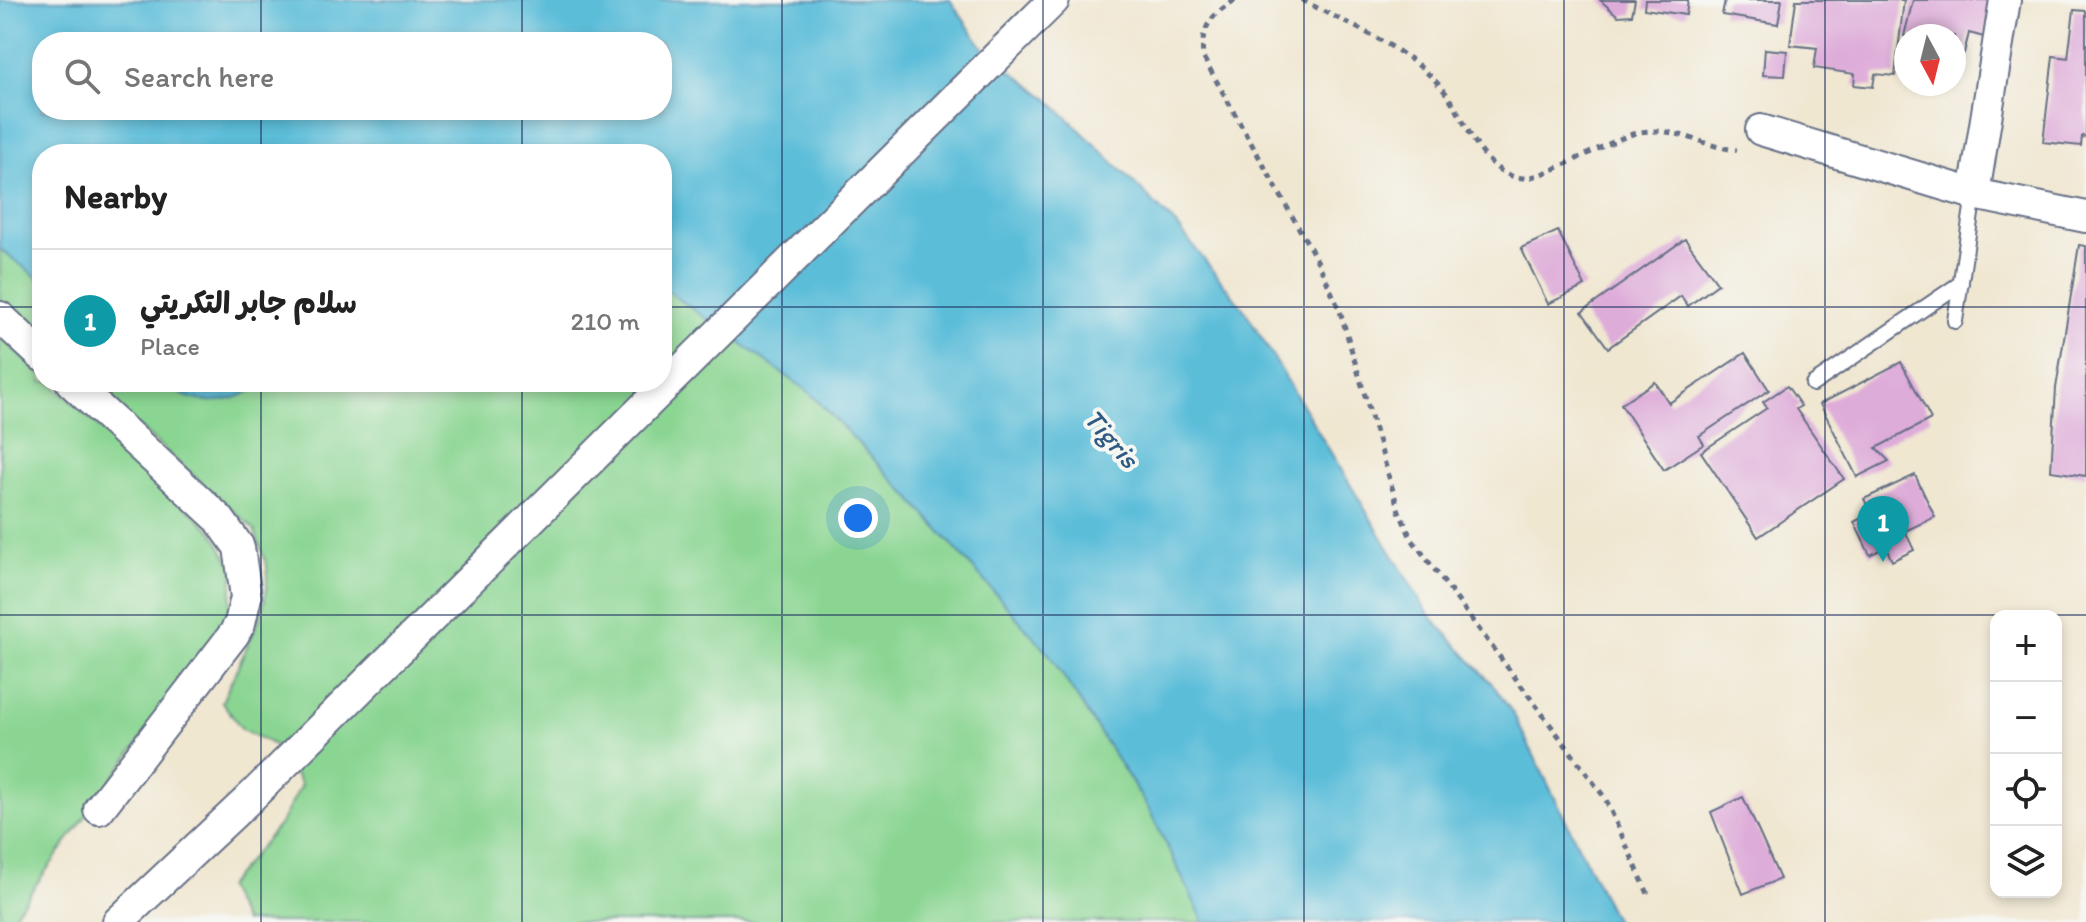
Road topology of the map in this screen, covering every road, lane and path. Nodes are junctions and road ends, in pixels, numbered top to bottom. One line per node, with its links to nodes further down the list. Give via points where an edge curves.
1 (1054, 0): 12 (street)
2 (1235, 0): 17 (path, via 1203,29 1203,57 1330,288 1411,538 1605,798)
3 (1302, 0): 5 (path, via 1429,74 1487,157 1509,175 1534,177 1636,133 1686,134 1723,149)
4 (2005, 0): 6 (street)
5 (1757, 141): 6 (street)
6 (1974, 194): 7 (street); 8 (lane)
7 (2086, 217)
8 (1961, 283): 10 (lane); 13 (lane)
9 (0, 317): 11 (street)
10 (1955, 321)
11 (32, 347)
12 (672, 379)
13 (1813, 384)
14 (82, 392): 16 (street, via 219,519 239,547 246,580 244,612 234,634)
15 (659, 392): 18 (street)
16 (99, 809)
17 (1650, 898)
18 (118, 922)

